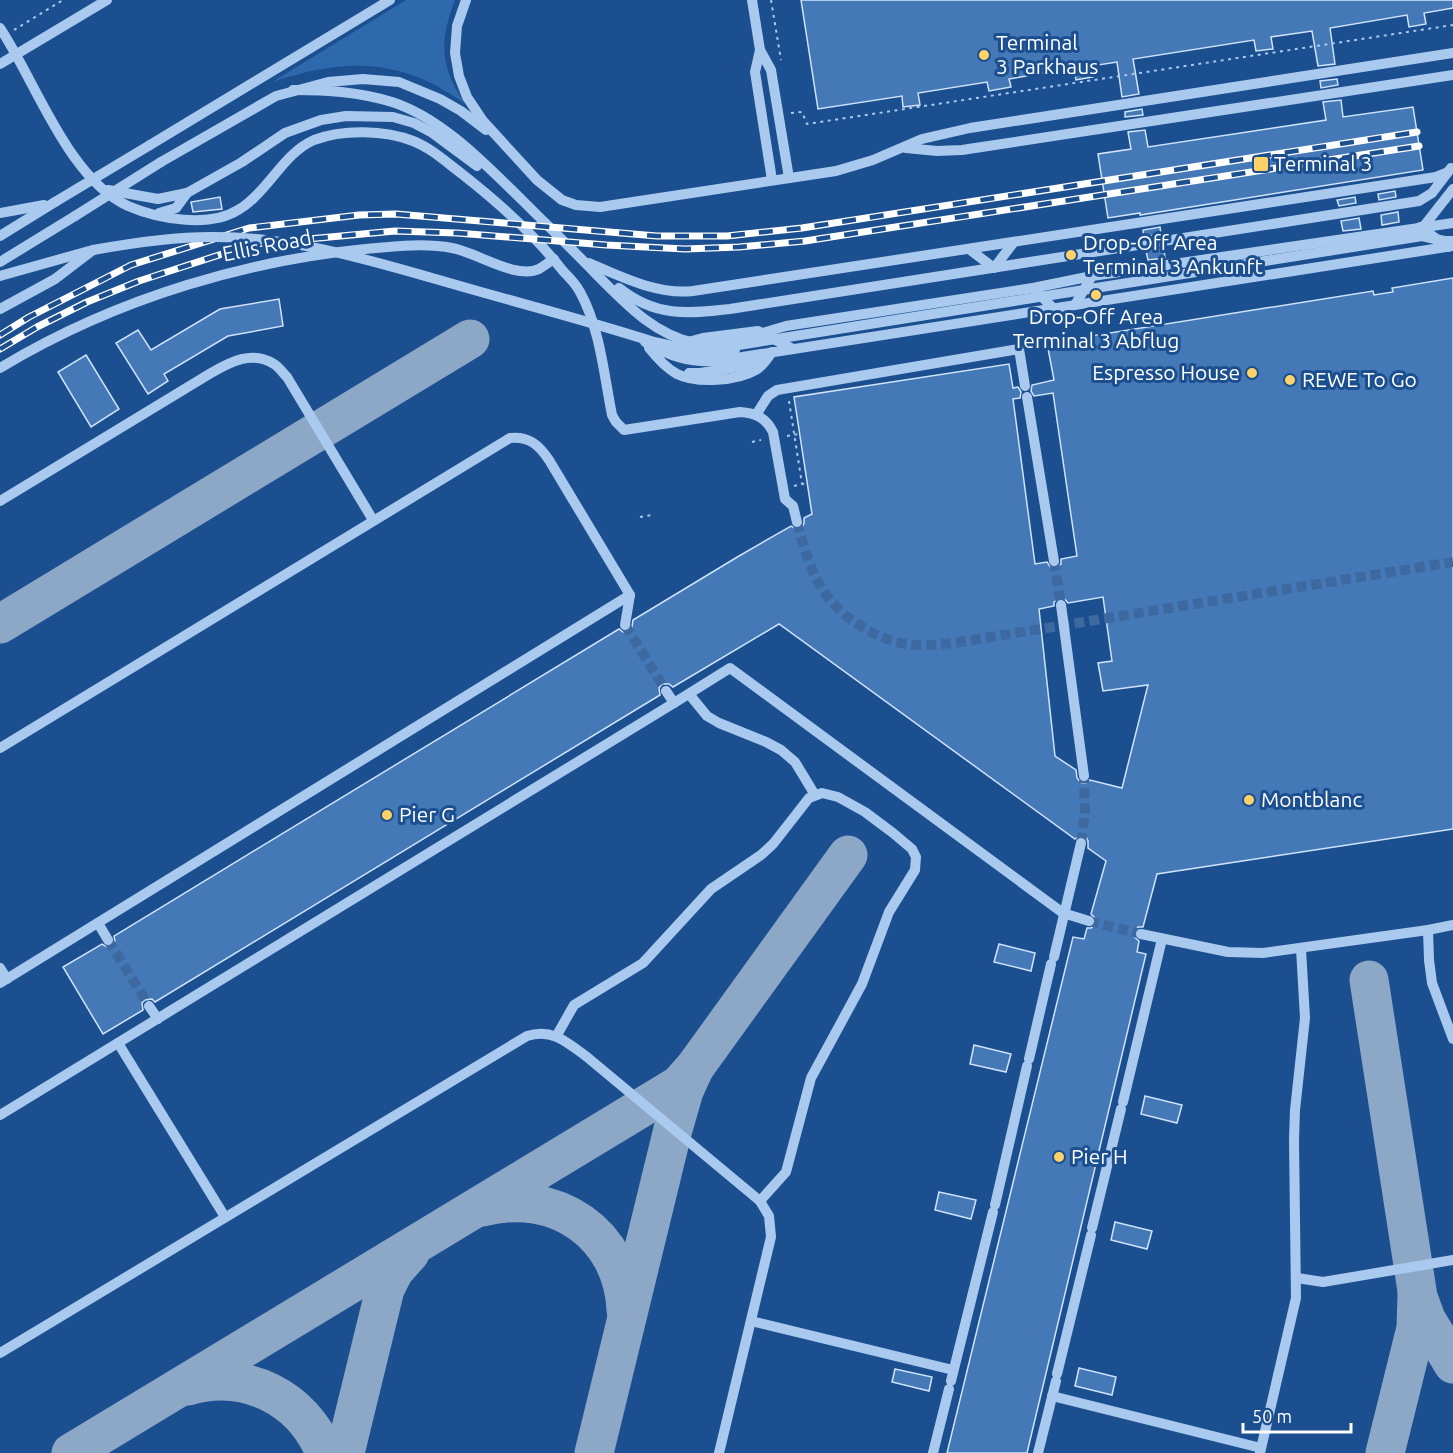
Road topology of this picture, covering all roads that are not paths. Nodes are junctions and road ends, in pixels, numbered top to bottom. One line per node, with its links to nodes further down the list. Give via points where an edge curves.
1 (107, 0): 8 (street)
2 (390, 0): 20 (street, bridge)
3 (466, 0): 13 (street, via 455,53 459,76 467,98)
4 (752, 0): 6 (street)
5 (2, 31): 8 (street)
6 (760, 51): 15 (street, via 771,70); 16 (street, via 755,72)
7 (1453, 53): 12 (street, via 970,128 922,139)
8 (15, 55): 9 (street); 17 (street, via 76,160)
9 (0, 64)
10 (1453, 75): 12 (street, via 962,150)
11 (293, 90): 13 (street, via 363,79 399,82 461,111); 22 (street, via 337,90 395,103 452,137); 36 (street, bridge, via 161,162)
12 (903, 148): 15 (street, via 836,171)
13 (513, 154): 16 (street, via 562,200 589,207)
14 (1452, 167): 30 (street, via 1436,177); 37 (street, via 1432,193 1419,201)
15 (789, 178): 16 (street)
16 (772, 180)
17 (102, 189): 19 (street, via 158,199); 25 (street, via 126,205)
18 (1453, 189): 23 (street)
19 (187, 193): 22 (street, via 285,133 321,120 372,116 393,117 431,132); 25 (street, via 176,208)
20 (56, 202): 24 (street); 28 (street)
21 (1453, 203): 23 (street)
22 (526, 204): 35 (street)
23 (1436, 212): 29 (street, via 1419,232)
24 (0, 213)
25 (153, 214): 34 (street, via 201,220 224,216 252,200 290,156 314,140 354,133 385,134 412,141 435,153 507,211)
26 (1453, 223): 27 (street, bridge)
27 (1420, 227): 31 (street, bridge); 39 (street, bridge)
28 (0, 236)
29 (1404, 240): 31 (street, via 1422,236); 35 (street, via 722,347 685,341 660,330 634,311)
30 (1014, 242): 32 (street); 37 (street)
31 (1451, 244): 41 (street)
32 (969, 249): 35 (street, via 678,293 645,285); 37 (street)
33 (93, 250): 38 (street); 43 (street, via 55,279); 46 (street, bridge, via 151,240 211,237 302,245 363,258)
34 (554, 259): 51 (street, Ellis Road, via 528,272 451,248 390,247 268,265 216,276 148,298 60,336); 52 (street, via 580,291 598,343 612,415 624,430 740,412)
35 (583, 260): 37 (street, via 634,299 666,311 691,313)
36 (0, 262)
37 (994, 268)
38 (0, 276)
39 (1092, 276): 40 (street, bridge); 41 (street, bridge)
40 (1033, 288): 42 (street, bridge); 44 (street, bridge)
41 (1075, 305): 42 (street)
42 (1053, 308): 48 (street)
43 (0, 309)
44 (786, 326): 45 (street, bridge); 47 (street, bridge)
45 (764, 333): 47 (street, bridge); 49 (street, bridge, via 752,330 703,338)
46 (638, 337): 49 (street, bridge); 50 (street, via 677,374 699,380 743,375 764,363)
47 (778, 341): 48 (street, bridge); 49 (street, via 708,355); 50 (street)
48 (793, 349): 50 (street)
49 (674, 352): 50 (street, via 688,361 706,362)
50 (772, 352)
51 (0, 368)
52 (756, 414): 55 (street, via 773,432 785,499 793,506); 56 (street, via 777,390 1019,349)
53 (0, 501): 54 (street, via 211,373 232,361 250,357 273,363 287,377)
54 (373, 520): 57 (street, via 506,439 526,439 541,449); 63 (street)
55 (797, 522)
56 (1054, 561)
57 (630, 595): 59 (street); 69 (street)
58 (1061, 605): 64 (street)
59 (625, 625)
60 (666, 691): 62 (street)
61 (689, 694): 62 (street); 65 (street, via 713,720 781,750 795,762); 67 (street, via 730,668)
62 (674, 703): 79 (street)
63 (0, 748)
64 (1084, 776)
65 (815, 795): 80 (street, via 805,802 773,844 711,890 644,963 574,1005); 84 (street, via 838,797 865,812 912,849 917,864 884,922 862,984 811,1078 786,1172)
66 (1081, 843): 67 (street)
67 (1063, 913): 68 (street); 90 (street)
68 (1089, 921)
69 (98, 923): 74 (street); 77 (street)
70 (1453, 925): 71 (street)
71 (1428, 930): 75 (street); 81 (street, via 1432,983)
72 (1142, 934): 73 (street)
73 (1162, 939): 75 (street, via 1243,954); 91 (street)
74 (108, 940)
75 (1301, 949): 87 (street, via 1305,1018 1294,1140)
76 (0, 968): 77 (street)
77 (3, 981)
78 (149, 1006): 79 (street)
79 (158, 1018): 82 (street)
80 (557, 1035): 84 (street); 85 (street, via 527,1036)
81 (1453, 1039)
82 (118, 1043): 83 (street); 85 (street)
83 (0, 1115)
84 (760, 1201): 88 (street, via 769,1216 771,1237)
85 (225, 1217): 89 (street)
86 (1453, 1260): 87 (street, via 1323,1282)
87 (1297, 1278): 92 (street, via 1293,1313)
88 (751, 1321): 90 (street); 93 (street)
89 (0, 1353)
90 (951, 1380): 94 (street)
91 (1052, 1396): 92 (street); 95 (street)
92 (1260, 1451)
93 (719, 1453)
94 (933, 1453)
95 (1038, 1453)

